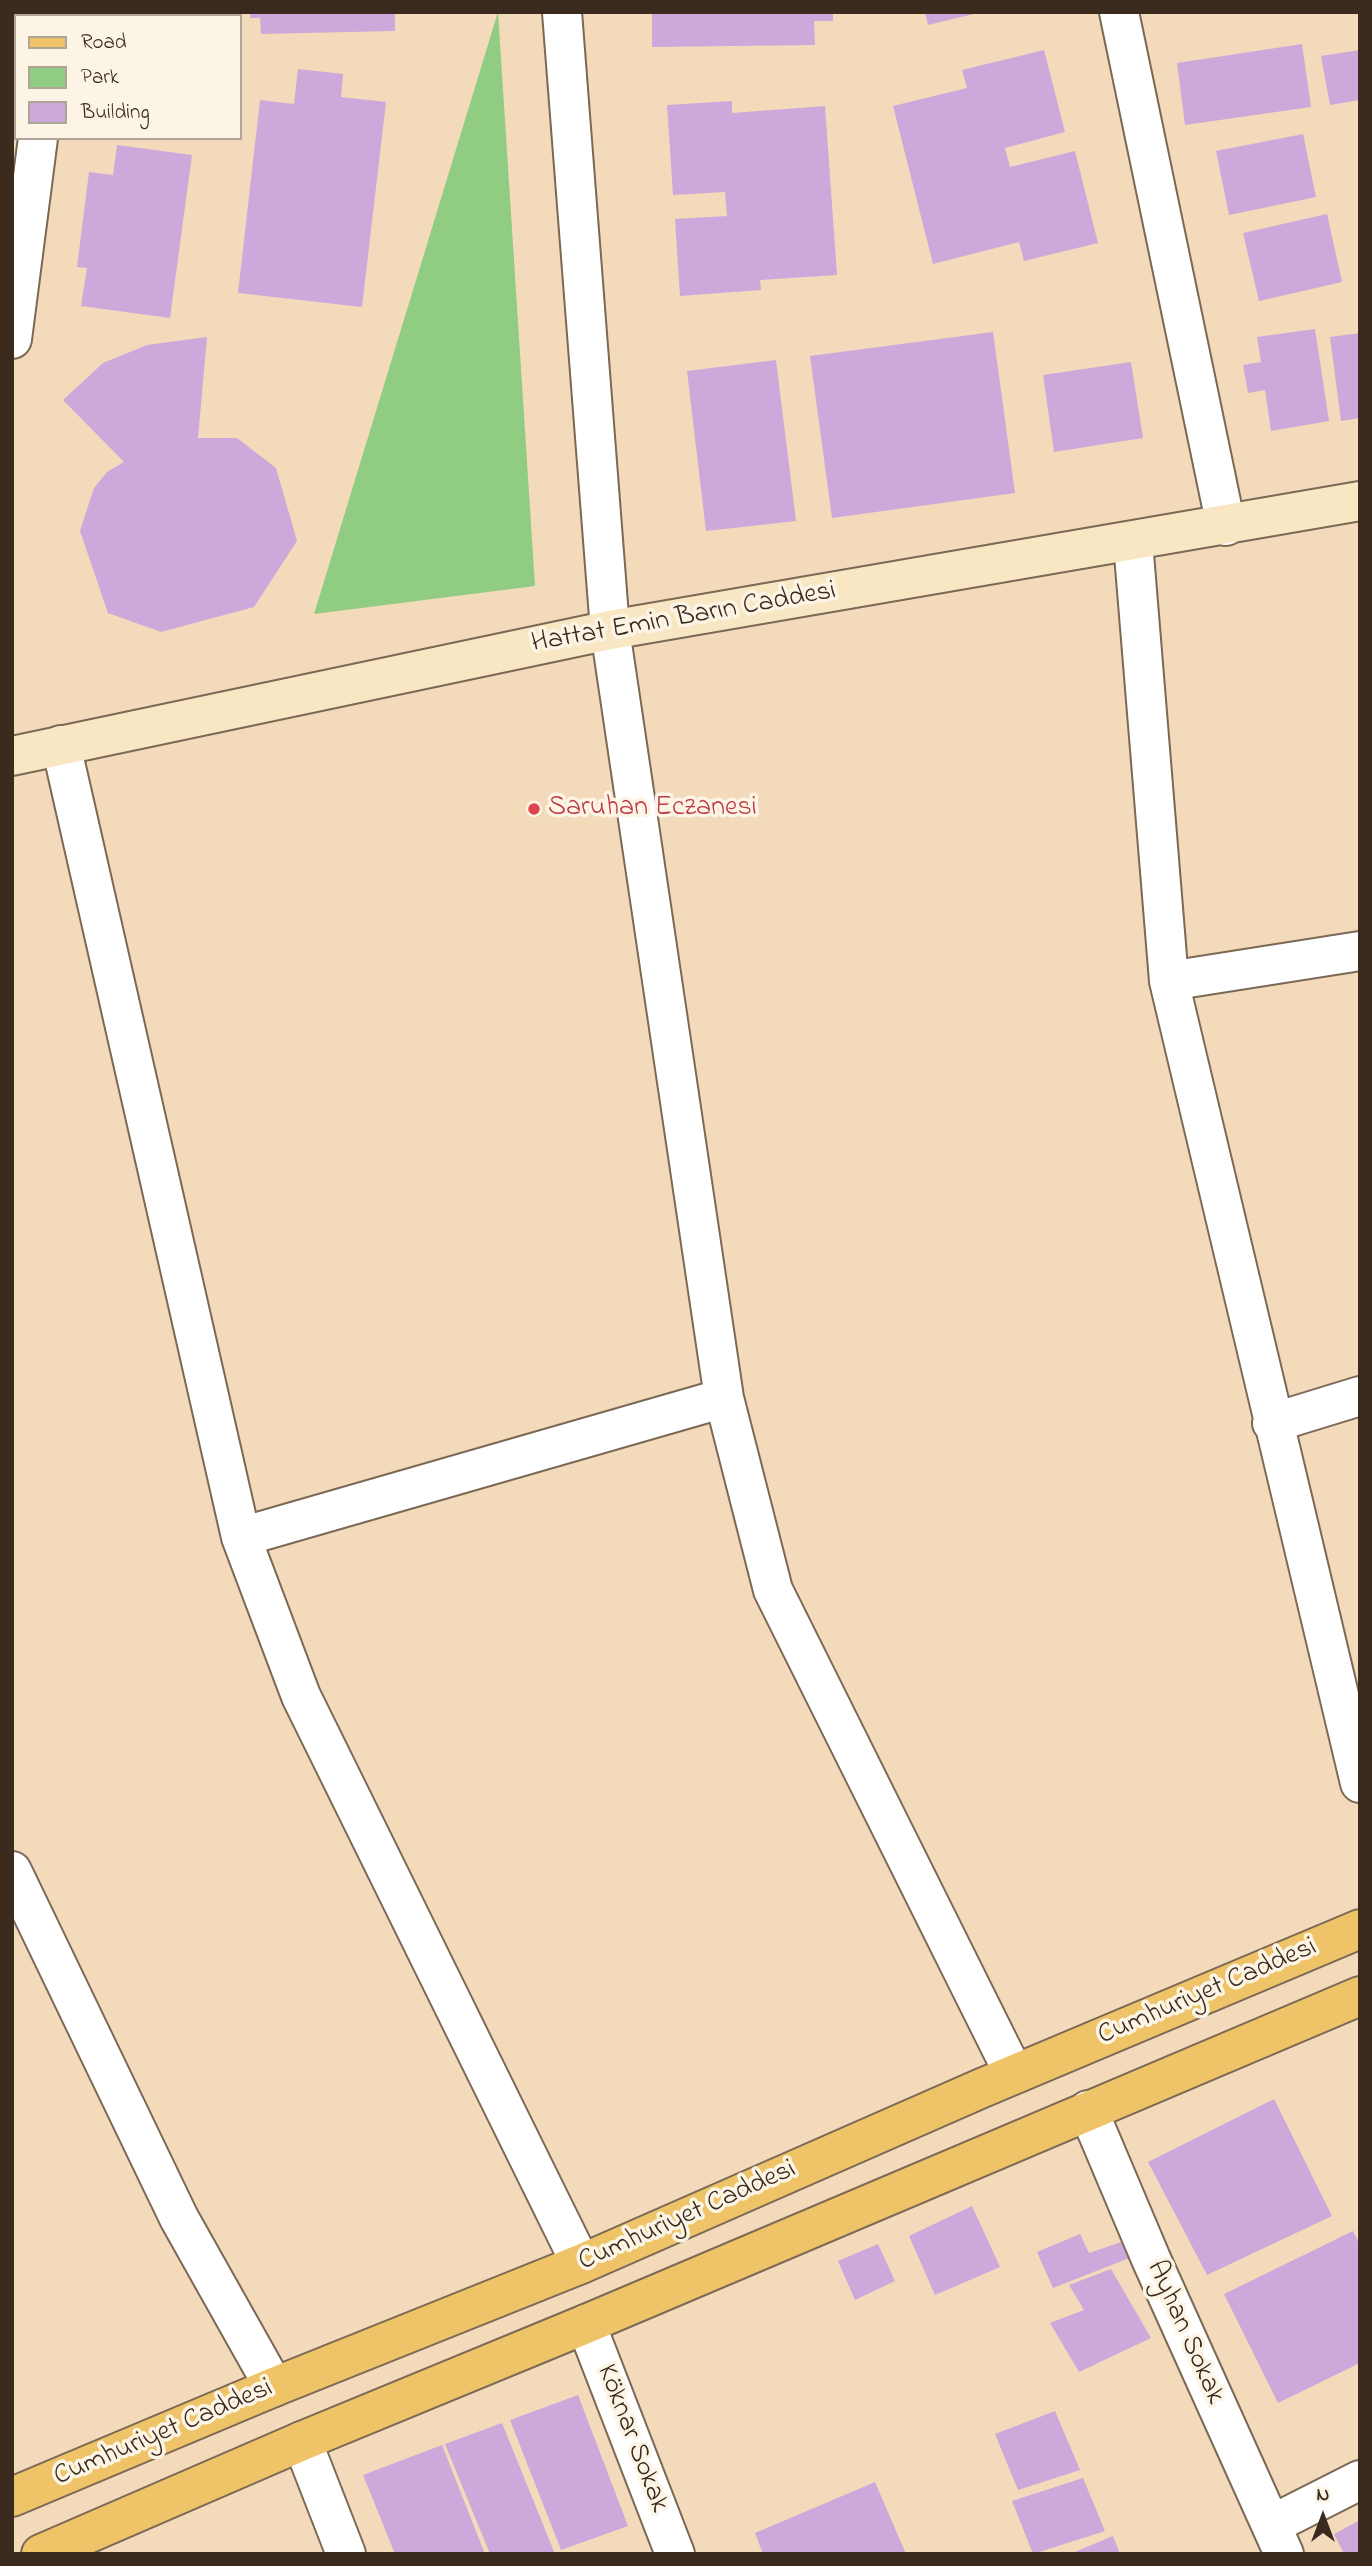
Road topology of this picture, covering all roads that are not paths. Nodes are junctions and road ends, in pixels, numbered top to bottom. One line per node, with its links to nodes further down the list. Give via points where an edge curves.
1 (562, 12): 8 (street)
2 (1127, 14): 6 (street)
3 (38, 140): 4 (street)
4 (12, 339)
5 (1360, 501): 6 (main road, Hattat Emin Barın Caddesi)
6 (1226, 526): 7 (main road, Hattat Emin Barın Caddesi)
7 (1133, 542): 8 (main road, Hattat Emin Barın Caddesi); 12 (street)
8 (610, 630): 9 (main road, Hattat Emin Barın Caddesi); 14 (street)
9 (61, 745): 10 (main road, Hattat Emin Barın Caddesi); 16 (street)
10 (12, 756)
11 (1360, 951): 12 (street)
12 (1169, 981): 15 (street)
13 (1360, 1396): 15 (street)
14 (724, 1398): 16 (street); 21 (street, via 773,1590)
15 (1272, 1423): 17 (street)
16 (241, 1536): 23 (street, via 301,1696)
17 (1360, 1783)
18 (12, 1871): 25 (street, via 179,2218)
19 (1360, 1929): 21 (main road, Cumhuriyet Caddesi)
20 (1357, 2004): 22 (main road, Cumhuriyet Caddesi)
21 (1014, 2074): 23 (main road, Cumhuriyet Caddesi)
22 (1088, 2110): 24 (main road, Cumhuriyet Caddesi); 29 (street, Ayhan Sokak)
23 (581, 2264): 25 (main road, Cumhuriyet Caddesi)
24 (586, 2324): 26 (main road, Cumhuriyet Caddesi); 32 (street, Köknar Sokak)
25 (274, 2387): 28 (main road, Cumhuriyet Caddesi)
26 (302, 2441): 30 (main road, Cumhuriyet Caddesi); 31 (street)
27 (1360, 2480): 29 (street)
28 (12, 2497)
29 (1278, 2539)
30 (41, 2554)
31 (346, 2554)
32 (675, 2554)

